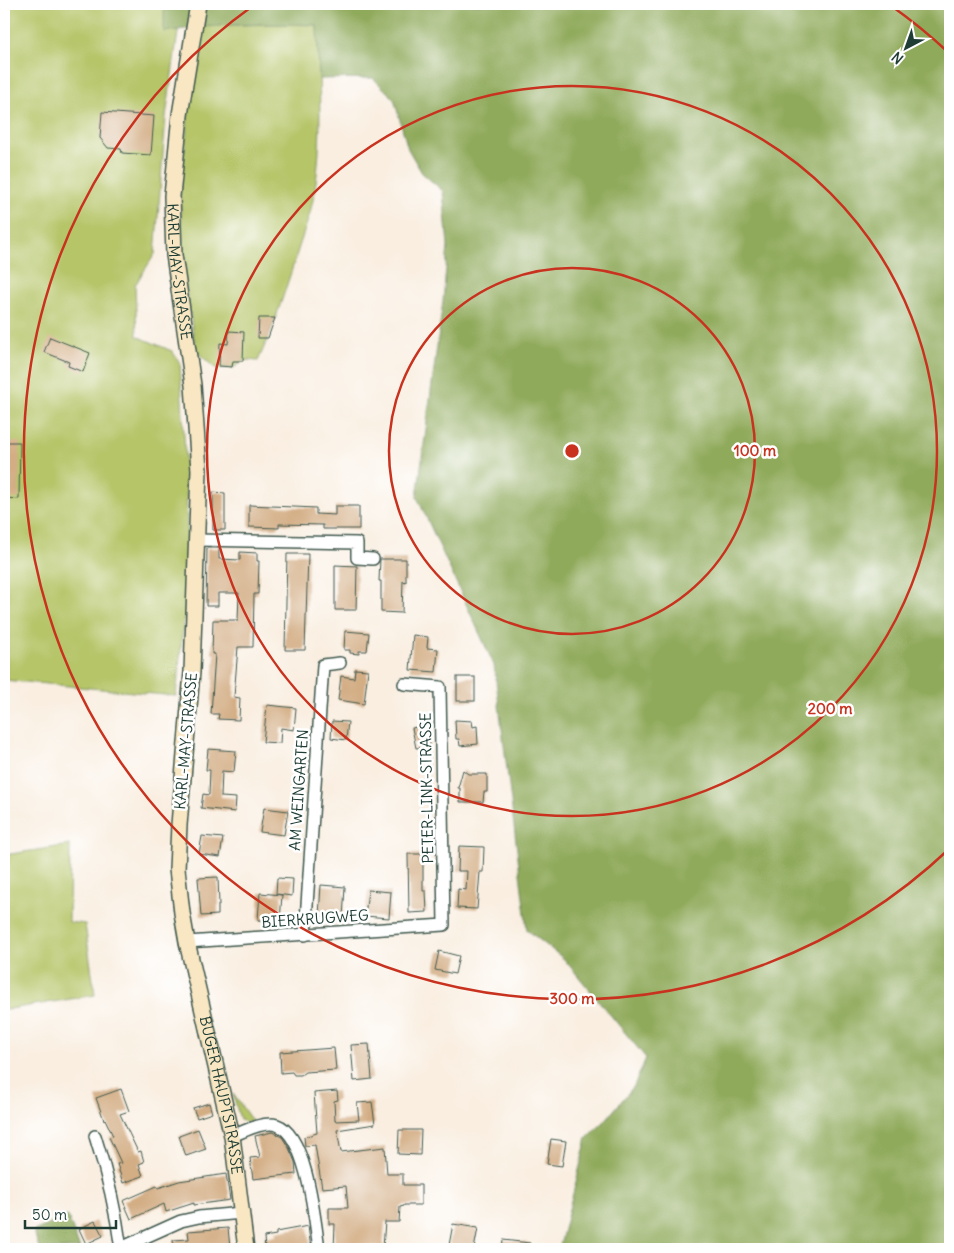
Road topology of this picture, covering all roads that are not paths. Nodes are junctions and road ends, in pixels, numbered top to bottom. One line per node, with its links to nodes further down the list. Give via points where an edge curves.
1 (198, 4): 2 (street, KARL-MAY-STRASSE, via 180,115 172,196 175,269 196,417 199,470)
2 (197, 540): 3 (street, via 357,543 357,558); 8 (street, KARL-MAY-STRASSE, via 192,672 179,825 178,869)
3 (373, 559)
4 (340, 663): 7 (street, AM WEINGARTEN, via 323,665)
5 (404, 684): 6 (street, PETER-LINK-STRASSE, via 440,687)
6 (444, 925): 7 (street, BIERKRUGWEG)
7 (305, 935): 8 (street, BIERKRUGWEG)
8 (187, 942): 10 (street, BUGER HAUPTSTRASSE)
9 (95, 1136): 12 (street, via 113,1201)
10 (232, 1136): 11 (street, BUGER HAUPTSTRASSE); 14 (street, via 264,1124 277,1125 294,1142 302,1156)
11 (242, 1213): 12 (street, via 181,1221); 13 (street, BUGER HAUPTSTRASSE)
12 (121, 1249)
13 (246, 1249)
14 (319, 1249)

